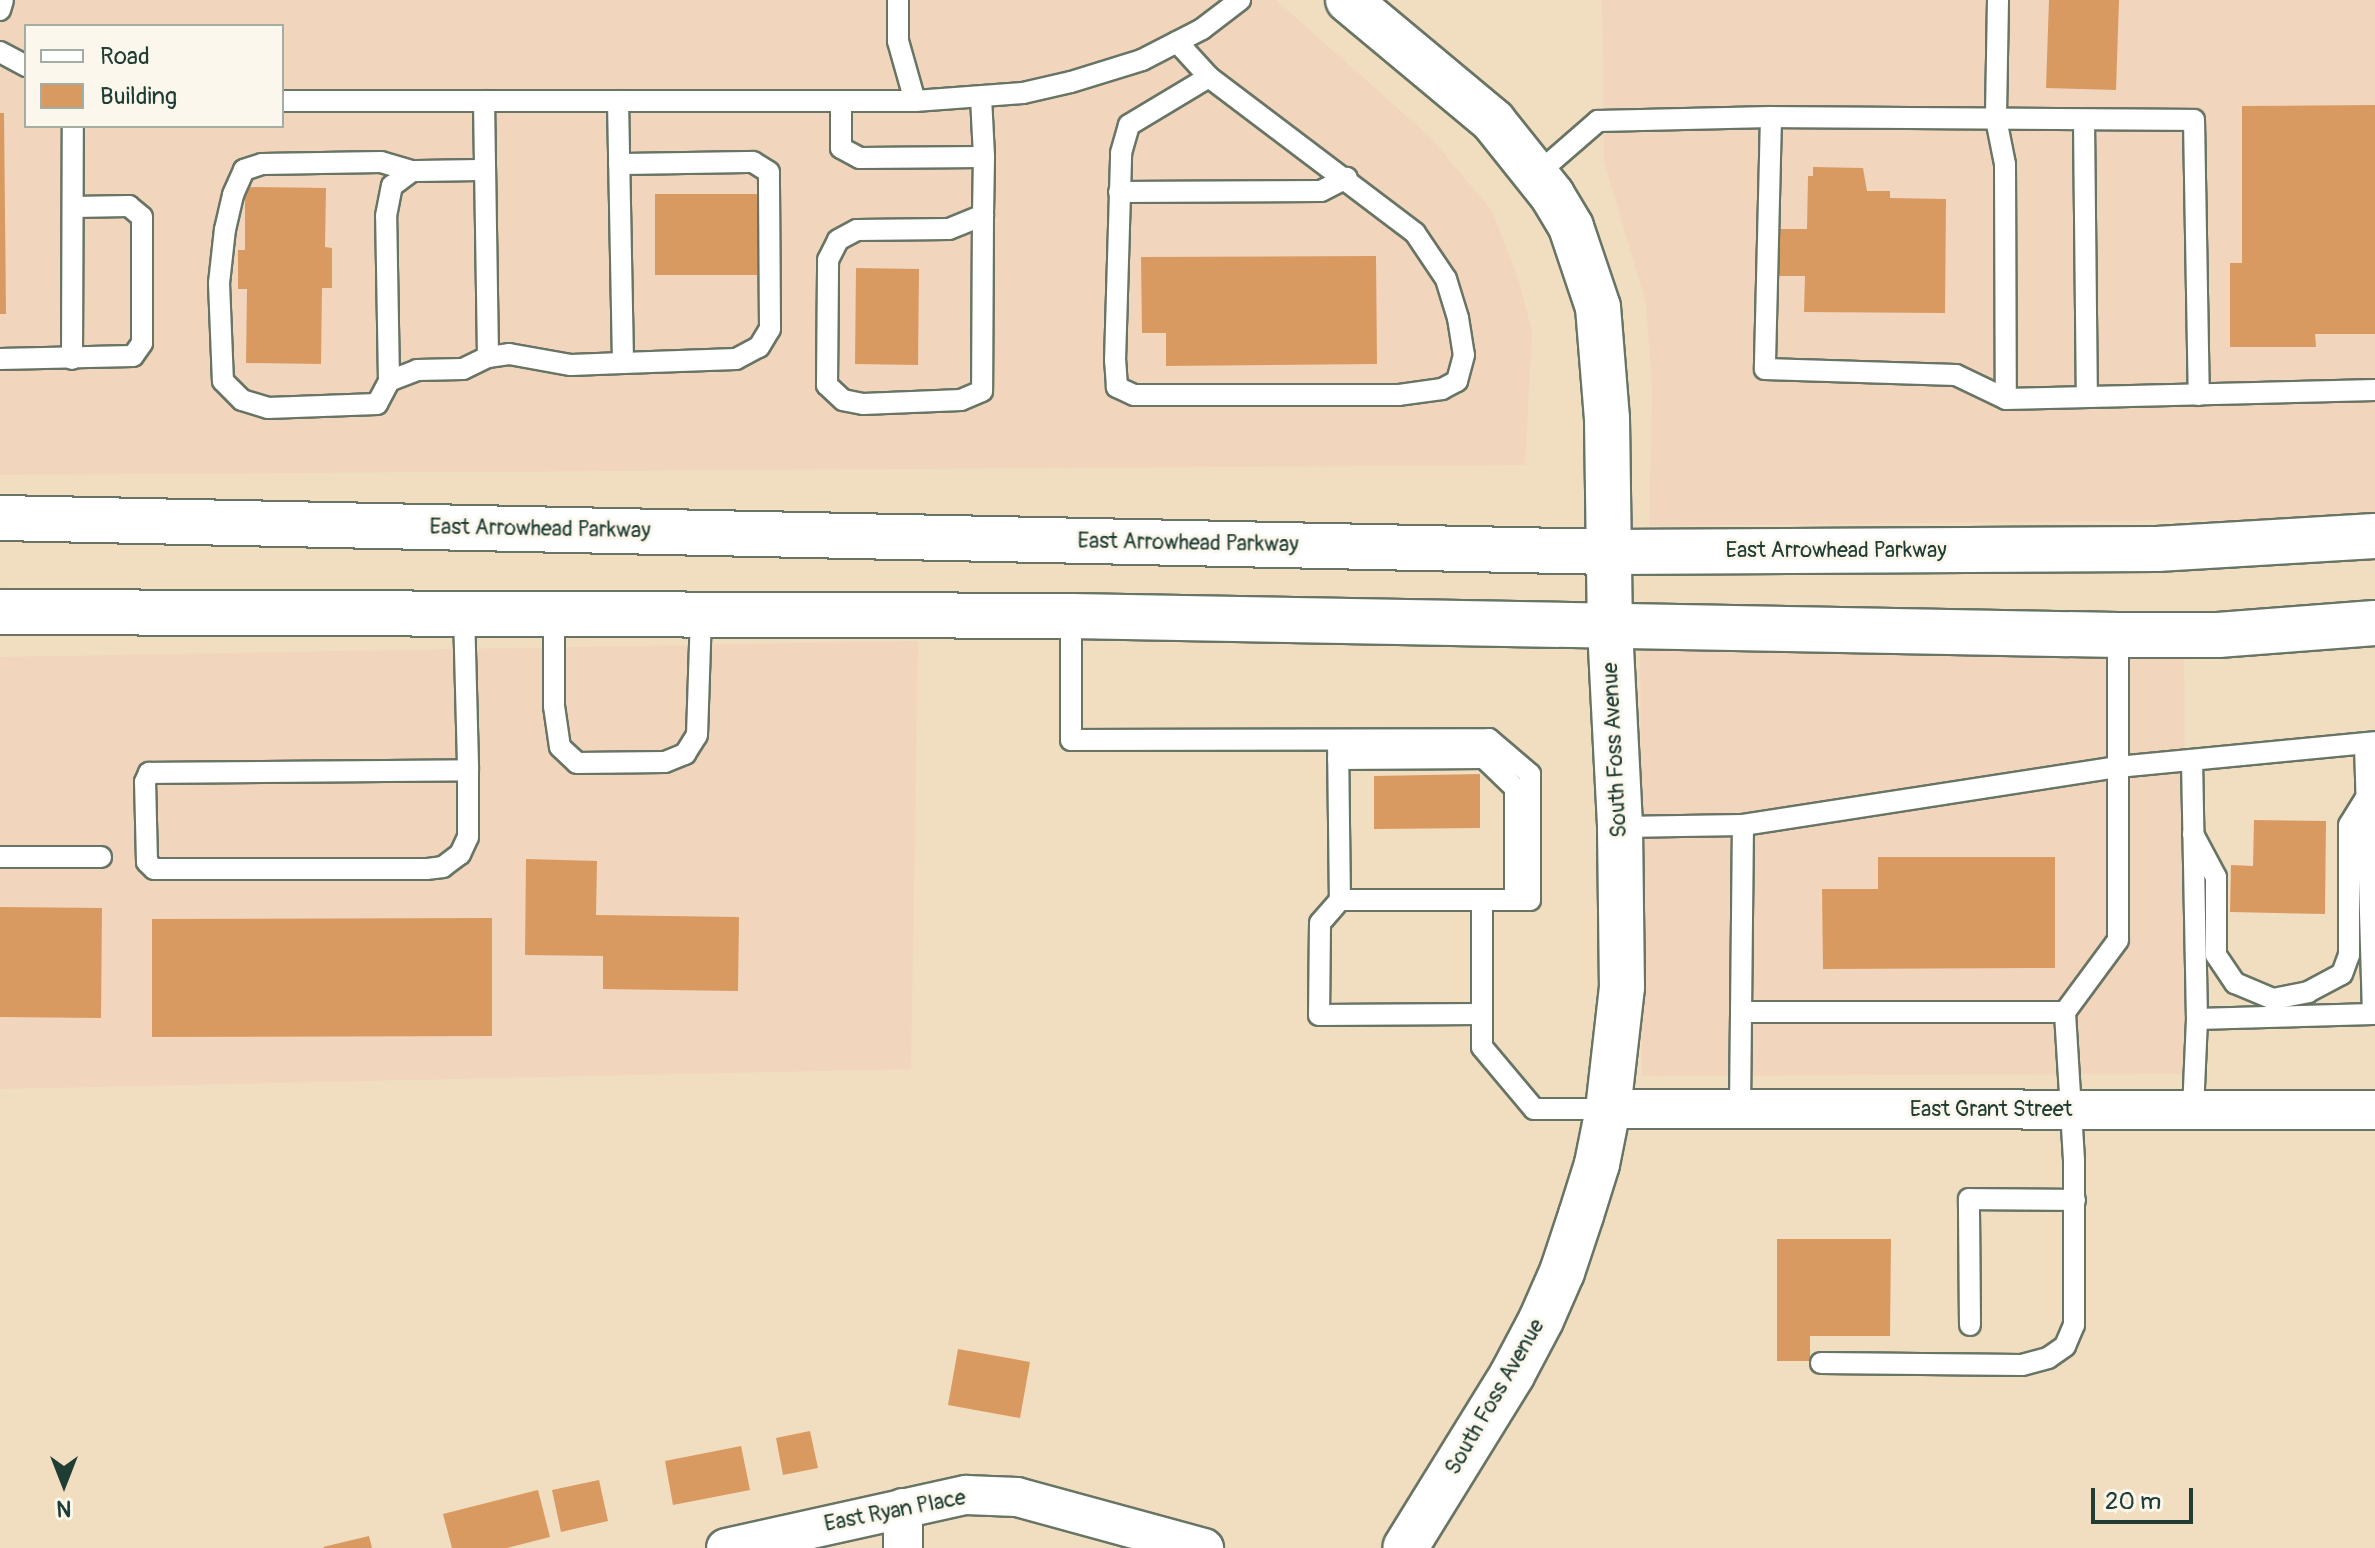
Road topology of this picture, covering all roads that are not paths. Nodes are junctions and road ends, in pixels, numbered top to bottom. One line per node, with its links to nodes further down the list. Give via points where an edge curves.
1 (3, 0): 6 (lane)
2 (898, 0): 16 (lane, via 898,41)
3 (1240, 0): 7 (lane)
4 (1348, 0): 25 (main road, South Foss Avenue, via 1493,121)
5 (1998, 0): 18 (lane)
6 (0, 10)
7 (1177, 42): 10 (lane); 11 (lane, via 1142,60 1071,82)
8 (0, 52): 9 (lane)
9 (24, 65)
10 (1209, 77): 26 (lane); 27 (lane, via 1129,125)
11 (981, 97): 16 (lane); 21 (lane)
12 (284, 101): 13 (lane)
13 (484, 101): 14 (lane); 23 (lane)
14 (618, 101): 15 (lane); 22 (lane)
15 (841, 101): 16 (lane); 21 (lane, via 841,148 860,158)
16 (915, 101)
17 (1771, 117): 18 (lane); 25 (lane, via 1598,121); 38 (lane, via 1765,369 1956,375)
18 (1996, 119): 19 (lane); 38 (lane, via 2005,164)
19 (2084, 121): 36 (lane, via 2194,120); 37 (lane)
20 (73, 128): 28 (lane)
21 (984, 157): 29 (lane)
22 (619, 164): 33 (lane); 33 (lane, via 753,162 769,172 770,329 759,347 736,359)
23 (485, 170): 24 (lane); 30 (lane)
24 (412, 171): 34 (lane, via 392,186 386,216); 34 (lane, via 381,162 262,164 244,170 233,195 219,283 223,381 242,400 268,408 377,404)
25 (1537, 174): 41 (main road, South Foss Avenue, via 1571,227 1598,307)
26 (1347, 178): 27 (lane, via 1321,191); 27 (lane, via 1415,233 1446,279 1464,355 1457,381 1442,389 1399,395 1134,395 1117,387)
27 (1119, 192)
28 (73, 207): 32 (lane); 32 (lane, via 129,206 142,217 142,343 133,356)
29 (983, 215): 29 (lane, via 949,229 857,230 838,240 828,260 827,385 843,400 961,400 982,391)
30 (488, 357): 33 (lane, via 509,354 571,365); 34 (lane, via 463,369 417,370)
31 (0, 359): 32 (lane)
32 (72, 359)
33 (623, 363)
34 (389, 381)
35 (2375, 390): 36 (lane)
36 (2199, 395): 37 (lane)
37 (2087, 397): 38 (lane)
38 (2006, 399)
39 (0, 518): 41 (main road, East Arrowhead Parkway)
40 (2375, 536): 41 (main road, East Arrowhead Parkway, via 2157,549)
41 (1611, 552): 48 (main road, South Foss Avenue)
42 (0, 612): 43 (main road)
43 (464, 612): 44 (main road); 54 (lane)
44 (554, 614): 45 (main road); 45 (lane, via 554,706 560,747 577,763 665,762 685,754 699,724)
45 (701, 615): 46 (main road)
46 (1071, 616): 48 (main road); 51 (lane, via 1071,740)
47 (2375, 623): 49 (main road, via 2218,635)
48 (1610, 628): 49 (main road); 57 (main road, South Foss Avenue)
49 (2118, 635): 53 (lane)
50 (2370, 743): 52 (lane); 55 (lane)
51 (1338, 750): 61 (lane); 62 (lane, via 1489,739 1530,774 1530,900)
52 (2192, 760): 53 (lane); 58 (lane)
53 (2117, 767): 56 (lane); 64 (lane, via 2118,940)
54 (468, 770): 54 (lane, via 468,837 460,854 443,867 154,869 147,862 149,773)
55 (2367, 796): 58 (lane, via 2349,825 2349,955 2342,974 2308,992 2273,999 2235,983 2216,955 2216,877); 66 (lane, via 2373,1014)
56 (1743, 825): 57 (lane); 63 (lane)
57 (1620, 827): 67 (main road, South Foss Avenue, via 1622,987)
58 (2193, 834): 66 (lane)
59 (0, 857): 60 (lane)
60 (101, 857)
61 (1340, 900): 62 (lane); 65 (lane, via 1320,923 1319,1015)
62 (1482, 901): 65 (lane)
63 (1741, 1012): 64 (lane); 68 (lane)
64 (2065, 1012): 71 (lane)
65 (1480, 1014): 67 (lane, via 1482,1047 1534,1109)
66 (2197, 1019): 69 (lane)
67 (1608, 1109): 68 (street, East Grant Street); 79 (main road, South Foss Avenue, via 1597,1164 1541,1320)
68 (1740, 1109): 71 (street, East Grant Street)
69 (2193, 1110): 70 (street, East Grant Street); 71 (street, East Grant Street)
70 (2375, 1110)
71 (2072, 1111): 72 (lane)
72 (2075, 1200): 73 (lane, via 1969,1199); 74 (lane, via 2074,1325 2065,1346 2048,1358 2022,1365)
73 (1970, 1325)
74 (1821, 1363)
75 (903, 1508): 76 (street, East Ryan Place); 77 (street); 78 (street, East Ryan Place, via 966,1495 1017,1497)
76 (726, 1548)
77 (903, 1548)
78 (1204, 1548)
79 (1405, 1548)

